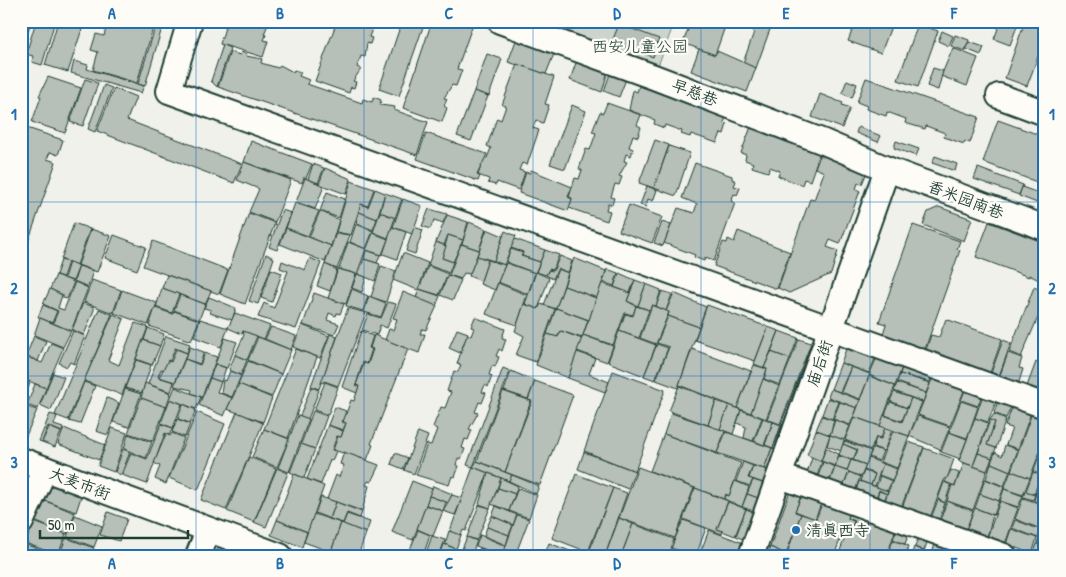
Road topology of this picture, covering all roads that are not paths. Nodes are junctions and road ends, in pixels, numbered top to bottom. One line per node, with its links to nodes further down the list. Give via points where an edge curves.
1 (190, 21): 7 (street, via 169,91)
2 (500, 21): 5 (street, 早慈巷, via 824,142)
3 (999, 96): 4 (street)
4 (1045, 113)
5 (887, 169): 6 (street, 香米园南巷); 7 (street, 庙后街)
6 (1045, 228)
7 (831, 328): 8 (street); 11 (street, 庙后街)
8 (1045, 406)
9 (21, 460): 10 (street, 大麦市街)
10 (45, 470): 12 (street); 13 (street, 大麦市街)
11 (780, 476): 16 (street, 庙后街); 17 (street)
12 (21, 522)
13 (208, 531): 14 (street); 15 (street, 大麦市街)
14 (198, 556)
15 (280, 556)
16 (751, 556)
17 (1004, 556)

